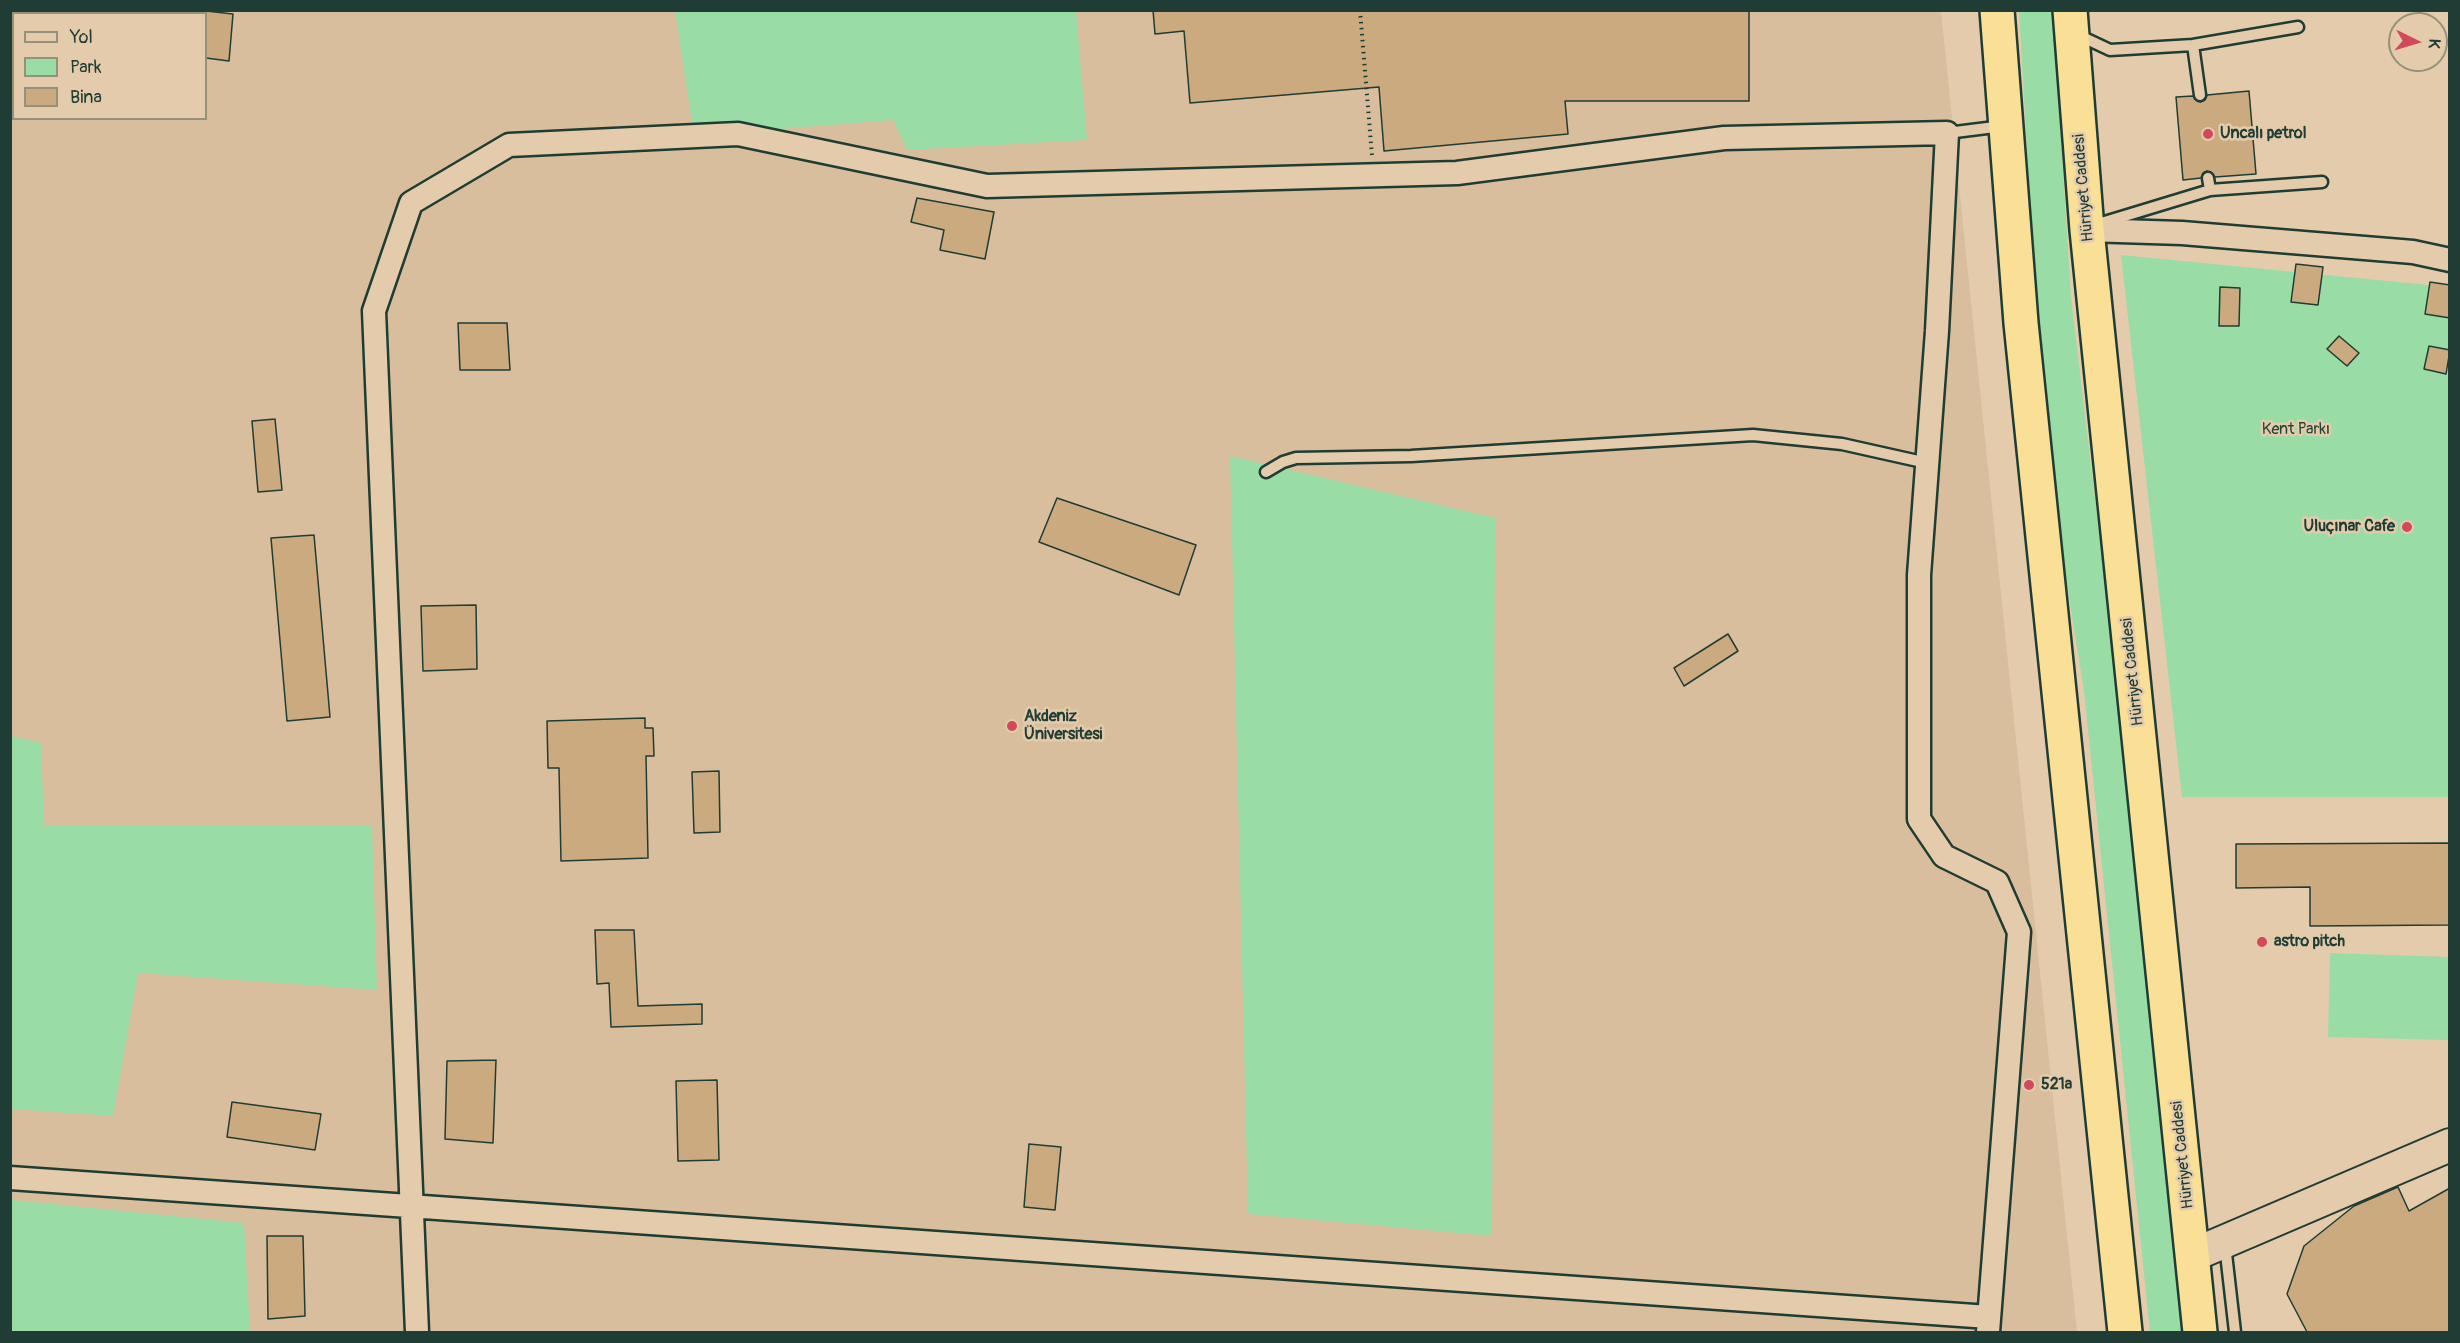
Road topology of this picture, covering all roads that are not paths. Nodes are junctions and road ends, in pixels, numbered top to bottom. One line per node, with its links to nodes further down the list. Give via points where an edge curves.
1 (1997, 10): 6 (highway)
2 (2071, 21): 4 (lane, via 2110,50); 11 (highway, Hürriyet Caddesi)
3 (2298, 27): 4 (lane)
4 (2193, 45): 5 (lane)
5 (2200, 95)
6 (2004, 126): 7 (lane); 22 (highway)
7 (1947, 133): 13 (street); 17 (street, via 1724,138 1457,174 987,186 738,134 509,144 411,203 374,310)
8 (2208, 178): 10 (lane)
9 (2322, 182): 10 (lane)
10 (2210, 190): 11 (lane, via 2106,220)
11 (2087, 230): 12 (street, via 2413,252); 19 (highway, Hürriyet Caddesi)
12 (2450, 260)
13 (1928, 463): 14 (lane, via 1842,444 1753,435 1411,456 1303,458 1283,462); 20 (street, via 1919,575 1919,819 1944,856 1996,882 2019,932)
14 (1266, 472)
15 (2450, 1145): 18 (street)
16 (10, 1178): 17 (street)
17 (412, 1207): 20 (street); 21 (street)
18 (2225, 1242): 19 (street); 24 (lane)
19 (2193, 1256): 23 (highway, Hürriyet Caddesi)
20 (1988, 1324)
21 (417, 1332)
22 (2125, 1332)
23 (2200, 1332)
24 (2235, 1332)

